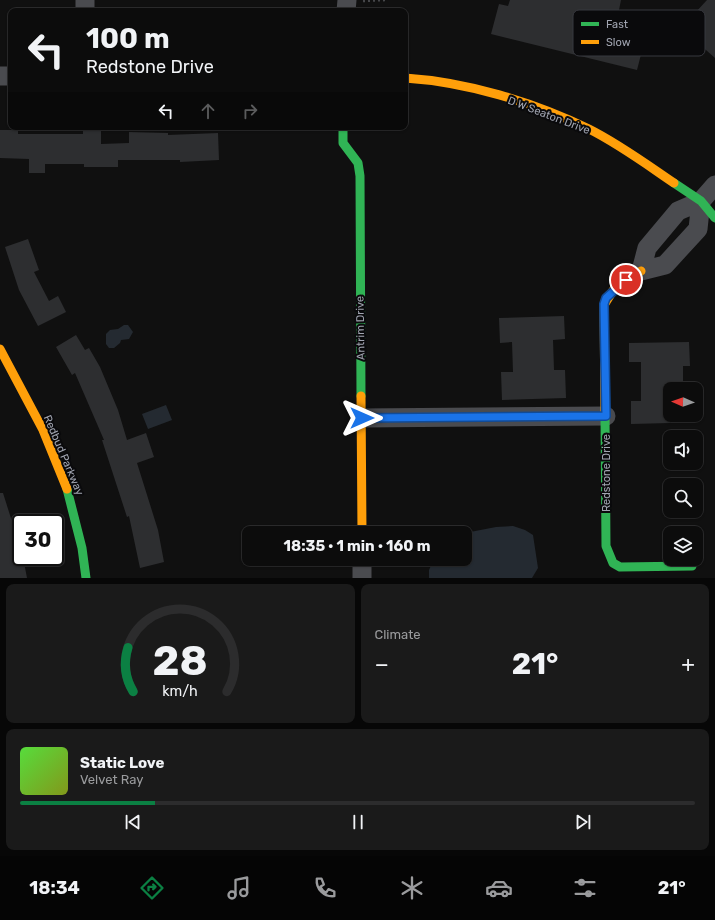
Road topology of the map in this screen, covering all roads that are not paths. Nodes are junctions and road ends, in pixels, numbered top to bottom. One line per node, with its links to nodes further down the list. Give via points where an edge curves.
1 (408, 78): 4 (street, D W Seaton Drive, via 483,90 565,118 619,146)
2 (343, 130): 9 (street, Antrim Drive, via 343,142 358,163 360,176)
3 (715, 185): 4 (street)
4 (701, 201): 5 (street, D W Seaton Drive); 6 (street, via 678,211 647,248); 6 (street, Redstone Drive, via 698,229 665,265)
5 (715, 218)
6 (641, 271): 8 (street, Redstone Drive, via 614,290 604,304)
7 (0, 349): 13 (street, Redbud Parkway, via 18,379 52,451 70,500 80,538)
8 (606, 416): 9 (street); 12 (street, Redstone Drive, via 608,555 613,563 620,567)
9 (362, 418): 10 (street, Antrim Drive)
10 (362, 526)
11 (362, 566): 14 (street)
12 (692, 566)
13 (86, 578)
14 (362, 578)

